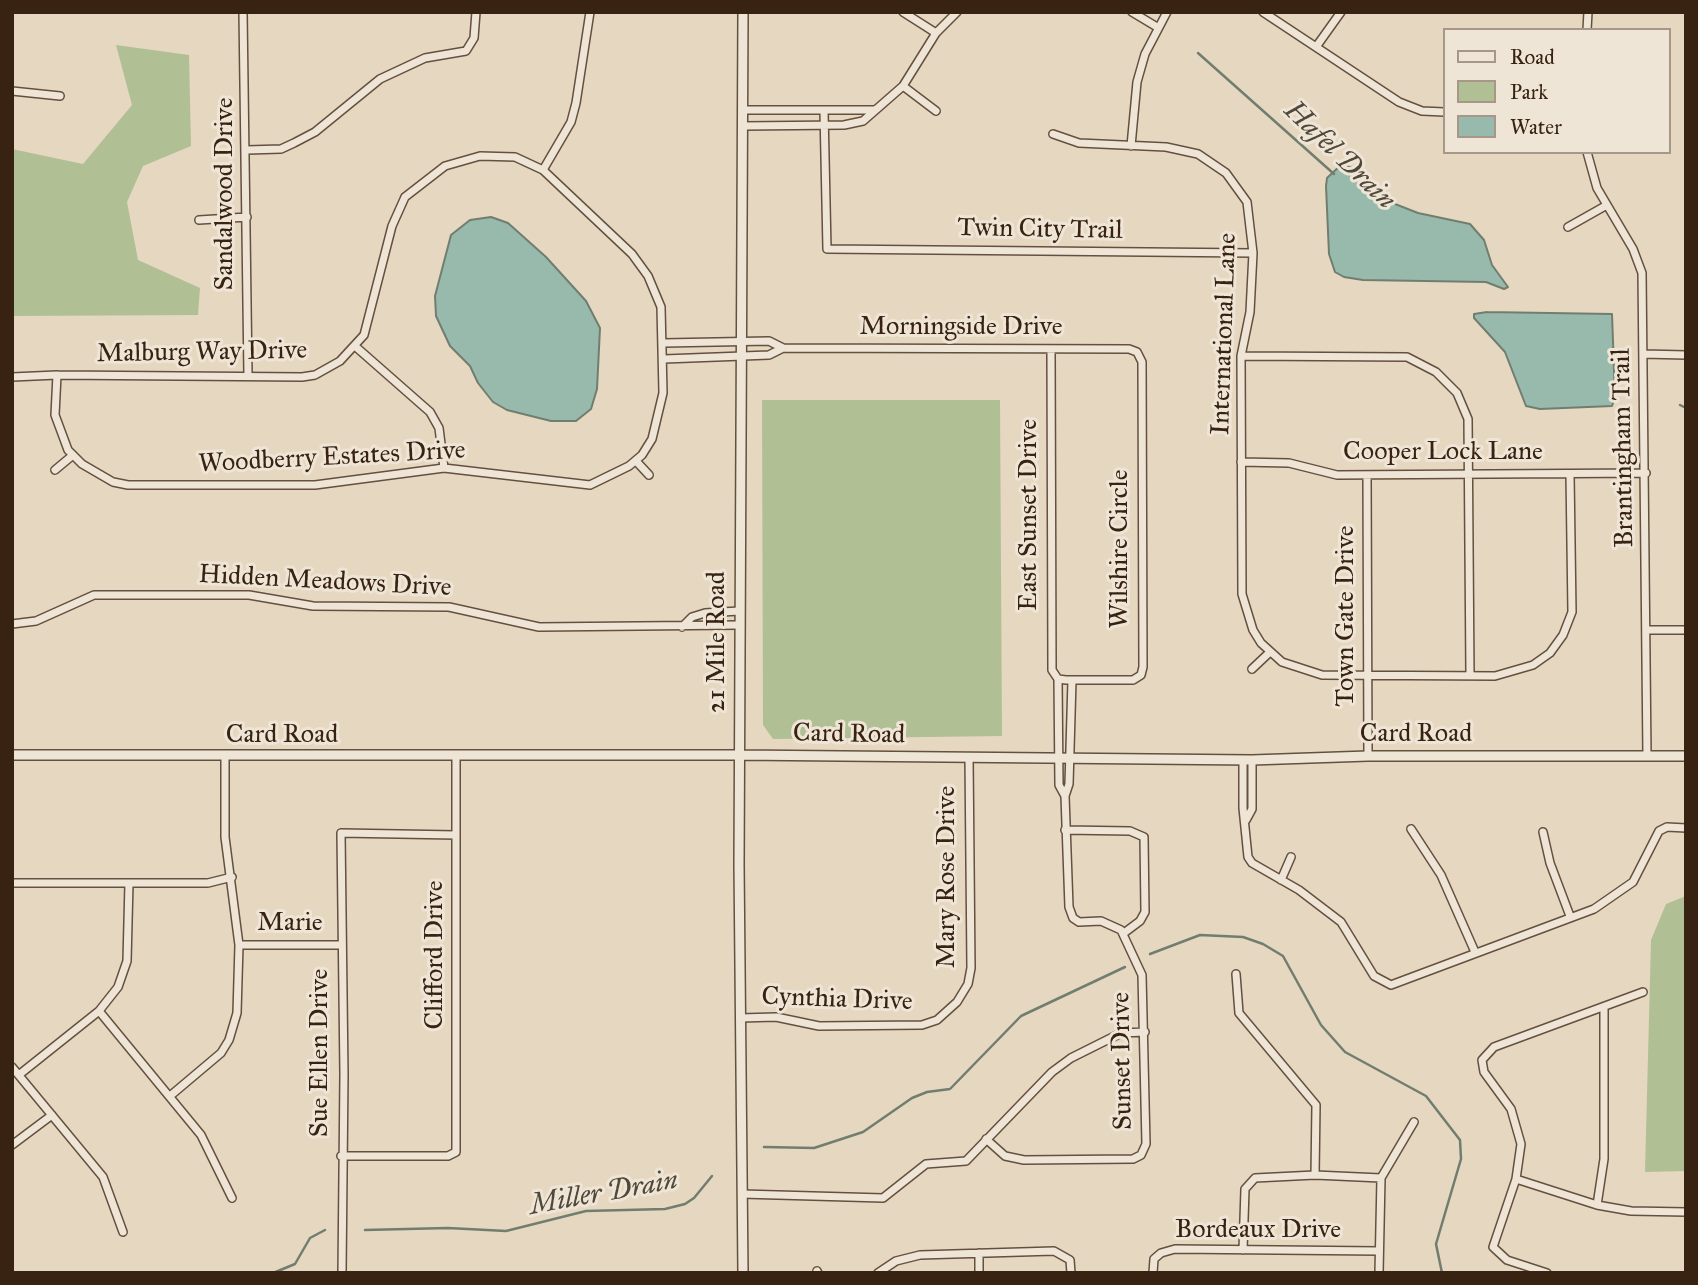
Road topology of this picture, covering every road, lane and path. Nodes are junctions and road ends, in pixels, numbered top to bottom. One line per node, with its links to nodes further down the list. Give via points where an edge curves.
1 (243, 12): 28 (street, Sandalwood Drive)
2 (476, 12): 28 (street, via 471,47 466,51 425,58 380,79 305,139 281,149)
3 (590, 12): 30 (street, via 571,122)
4 (743, 12): 17 (street, 21 Mile Road)
5 (903, 12): 12 (street)
6 (957, 12): 12 (street)
7 (1132, 12): 11 (street)
8 (1167, 12): 11 (street)
9 (1263, 12): 13 (street)
10 (1340, 12): 13 (street)
11 (1157, 27): 27 (street, via 1137,82)
12 (936, 33): 14 (street)
13 (1316, 47): 22 (street, via 1399,102 1422,111)
14 (903, 86): 18 (street); 21 (street)
15 (12, 91): 16 (street)
16 (60, 96)
17 (743, 110): 19 (street); 23 (street, 21 Mile Road)
18 (874, 110): 20 (street); 25 (street, via 863,121)
19 (789, 111): 20 (street); 24 (street)
20 (824, 111): 25 (street)
21 (936, 111)
22 (1442, 112)
23 (743, 126): 24 (street); 36 (street, 21 Mile Road)
24 (788, 126): 25 (street)
25 (824, 126): 35 (street, Twin City Trail, via 827,249)
26 (1053, 134): 27 (street, International Lane, via 1079,143)
27 (1131, 146): 35 (street, International Lane, via 1198,154 1226,173 1247,202)
28 (247, 150): 32 (street, Sandalwood Drive)
29 (1587, 154): 31 (street, Brantingham Trail, via 1591,174)
30 (543, 170): 37 (street, via 632,254 648,276 661,307); 38 (street, via 516,157 480,156 445,166 405,197 392,226 364,335)
31 (1607, 205): 34 (street); 42 (street, Brantingham Trail, via 1642,273)
32 (247, 217): 33 (street); 48 (street, Sandalwood Drive)
33 (199, 220)
34 (1568, 227)
35 (1253, 253): 44 (street, International Lane, via 1250,312)
36 (743, 342): 37 (street, Morningside Drive); 39 (street, Morningside Drive, via 769,341); 45 (street, 21 Mile Road)
37 (664, 343): 46 (street, Woodberry Estates Drive)
38 (356, 347): 48 (street, Malburg Way Drive, via 315,375); 53 (street, via 430,412 439,428)
39 (783, 348): 40 (street, Morningside Drive); 45 (street, Morningside Drive, via 769,355)
40 (1051, 349): 41 (street, Morningside Drive); 70 (street, East Sunset Drive, via 1052,667)
41 (1138, 352): 71 (street, Wilshire Circle, via 1142,362 1142,672 1133,680)
42 (1643, 354): 43 (street); 55 (street, Brantingham Trail)
43 (1686, 355)
44 (1241, 356): 52 (street, International Lane); 56 (street, via 1393,356 1420,362 1447,382 1463,403 1468,419)
45 (742, 357): 46 (street, Morningside Drive); 60 (street, 21 Mile Road)
46 (664, 359): 51 (street, Woodberry Estates Drive, via 658,419 652,439)
47 (57, 375): 48 (street, Malburg Way Drive); 49 (street, Malburg Way Drive); 50 (street, Woodberry Estates Drive, via 55,415)
48 (248, 376)
49 (12, 377)
50 (73, 455): 53 (street, Woodberry Estates Drive, via 97,474 128,485 315,485); 54 (street)
51 (636, 461): 53 (street, Woodberry Estates Drive, via 590,485); 58 (street)
52 (1241, 462): 59 (street, Cooper Lock Lane, via 1289,463 1337,475); 66 (street, International Lane, via 1242,594 1248,620)
53 (444, 468)
54 (55, 470)
55 (1646, 473): 57 (street, Cooper Lock Lane); 64 (street, Brantingham Trail)
56 (1468, 474): 57 (street, Cooper Lock Lane); 59 (street, Cooper Lock Lane); 69 (street)
57 (1570, 474): 69 (street, International Lane, via 1572,612 1563,635 1550,653 1533,665 1495,676)
58 (649, 475)
59 (1367, 475): 68 (street, Town Gate Drive)
60 (739, 611): 62 (street, 21 Mile Road); 63 (street, Hidden Meadows Drive, via 705,613)
61 (12, 624): 63 (street, Hidden Meadows Drive, via 36,621 94,595 249,595 313,606 449,607 539,626)
62 (739, 625): 63 (street, Hidden Meadows Drive); 73 (street, 21 Mile Road)
63 (682, 627)
64 (1647, 630): 65 (street); 76 (street, Brantingham Trail)
65 (1686, 630)
66 (1270, 652): 67 (street); 68 (street, International Lane, via 1310,673)
67 (1252, 669)
68 (1368, 674): 69 (street, International Lane); 75 (street, Town Gate Drive)
69 (1470, 675)
70 (1058, 679): 71 (street); 80 (street, East Sunset Drive)
71 (1072, 680): 81 (street)
72 (12, 755): 74 (street, Card Road)
73 (739, 755): 78 (street, Card Road); 79 (street, Card Road); 104 (street, 21 Mile Road)
74 (225, 756): 78 (street, Card Road); 90 (street, via 225,837)
75 (1368, 756): 76 (street, Card Road); 82 (street, Card Road)
76 (1647, 756): 77 (street, Card Road)
77 (1686, 756)
78 (456, 757): 88 (street, Clifford Drive)
79 (969, 757): 80 (street, Card Road); 101 (street, Mary Rose Drive, via 971,968)
80 (1058, 757): 81 (street, Card Road); 83 (street, via 1059,785)
81 (1071, 757): 82 (street, Card Road); 83 (street)
82 (1247, 760): 91 (street, via 1248,857 1257,868)
83 (1065, 796): 86 (street)
84 (1686, 828): 94 (street, via 1659,831 1632,884 1594,909)
85 (1411, 829): 98 (street, via 1441,875)
86 (1065, 830): 95 (street, via 1071,914 1079,922 1101,921); 95 (street, via 1130,831 1144,837 1145,912)
87 (1543, 832): 94 (street)
88 (456, 835): 96 (street, Sue Ellen Drive, via 341,833); 113 (street, Clifford Drive, via 456,1152 448,1156)
89 (1291, 857): 91 (street)
90 (232, 877): 93 (street, via 208,883); 97 (street)
91 (1281, 880): 98 (street, via 1341,922 1382,983 1395,984)
92 (12, 883): 93 (street)
93 (129, 883): 103 (street, via 126,970)
94 (1570, 916): 98 (street)
95 (1124, 933): 105 (street, Sunset Drive, via 1143,975)
96 (342, 944): 97 (street, Marie); 113 (street, Sue Ellen Drive)
97 (239, 945): 108 (street, via 239,999 229,1040 213,1062)
98 (1475, 952)
99 (1236, 974): 114 (street, via 1239,1013 1316,1105)
100 (1643, 992): 102 (street)
101 (963, 995): 104 (street, Cynthia Drive, via 942,1017 927,1024 819,1026 776,1017)
102 (1604, 1007): 116 (street, via 1494,1047 1485,1055 1482,1067 1511,1109 1517,1126 1521,1160); 119 (street, via 1604,1158)
103 (99, 1011): 107 (street); 108 (street)
104 (740, 1018): 117 (street, 21 Mile Road)
105 (1145, 1032): 111 (street, via 1121,1033 1071,1058); 111 (street, Sunset Drive, via 1146,1144 1138,1157 1019,1160 1004,1156)
106 (12, 1067): 107 (street)
107 (20, 1074): 109 (street)
108 (170, 1096): 118 (street, via 201,1135)
109 (52, 1115): 112 (street); 121 (street, via 103,1177)
110 (1414, 1122): 115 (street)
111 (986, 1139): 117 (street, via 966,1161 926,1164 883,1198)
112 (12, 1145)
113 (341, 1156): 126 (street, Sue Ellen Drive)
114 (1315, 1175): 115 (street); 122 (street, via 1258,1177 1249,1182)
115 (1381, 1178): 123 (street)
116 (1516, 1179): 119 (street); 132 (street, via 1493,1247 1507,1260)
117 (742, 1195): 127 (street, 21 Mile Road)
118 (232, 1198)
119 (1597, 1205): 120 (street)
120 (1686, 1212)
121 (123, 1232)
122 (1243, 1250): 123 (street, Bordeaux Drive); 130 (street, Bordeaux Drive, via 1166,1251 1154,1259)
123 (1379, 1251): 131 (street)
124 (979, 1253): 125 (street, via 920,1255 895,1261); 128 (street); 129 (street, via 1061,1253 1070,1260)
125 (882, 1271)
126 (342, 1273)
127 (743, 1273)
128 (979, 1273)
129 (1072, 1273)
130 (1153, 1273)
131 (1379, 1273)
132 (1546, 1273)

